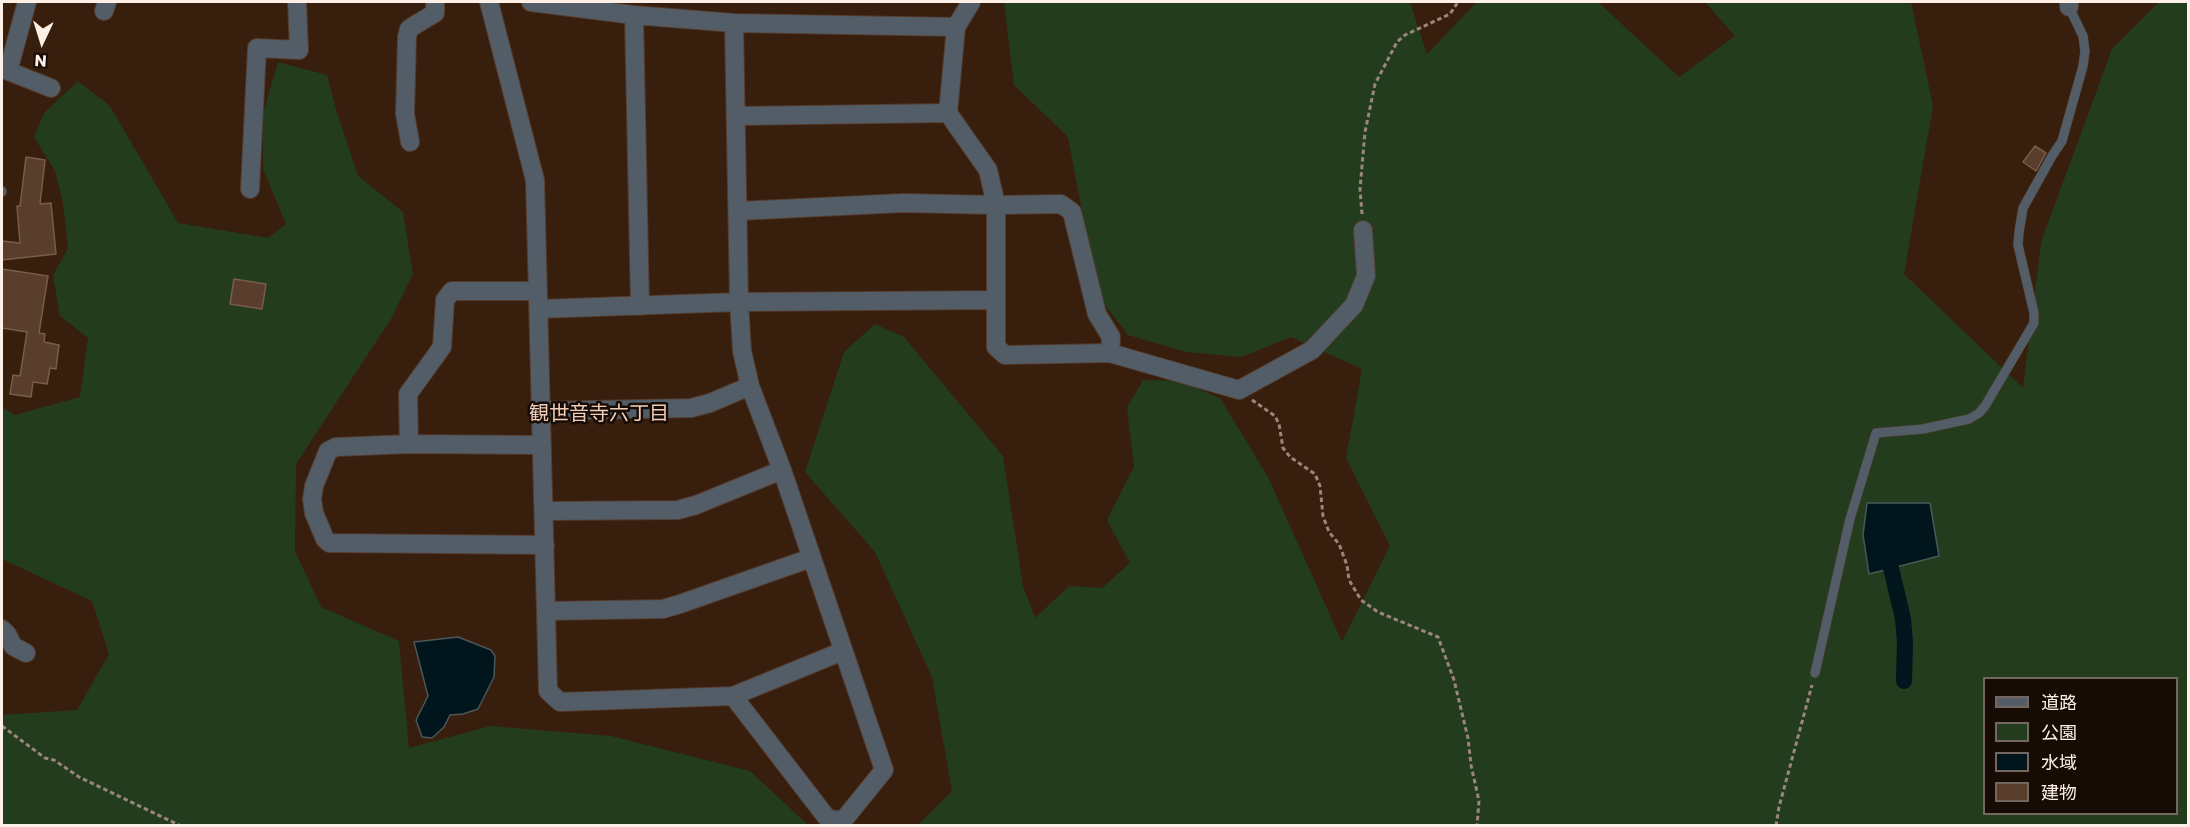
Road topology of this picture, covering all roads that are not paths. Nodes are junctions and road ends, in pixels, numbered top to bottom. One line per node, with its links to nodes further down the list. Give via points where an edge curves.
1 (27, 2): 11 (street, via 6,74)
2 (297, 2): 15 (street, via 299,50 257,48)
3 (435, 2): 14 (street, via 435,13 415,24 407,37 405,114)
4 (489, 2): 19 (street, via 535,180)
5 (531, 2): 8 (street)
6 (971, 2): 10 (street)
7 (2069, 4): 36 (lane, via 2083,36 2084,66 2062,141 2023,208 2019,232 2018,245 2034,323 1979,413 1923,429 1876,434 1850,519)
8 (634, 15): 9 (street); 22 (street)
9 (734, 22): 10 (street); 13 (street)
10 (956, 27): 12 (street)
11 (51, 88)
12 (948, 114): 13 (street); 16 (street, via 988,170)
13 (737, 116): 17 (street)
14 (411, 142)
15 (250, 189)
16 (996, 206): 17 (street, via 903,203); 20 (street); 23 (street, via 1061,204 1072,212 1097,314 1111,337)
17 (739, 211): 21 (street)
18 (1364, 230): 23 (street, via 1366,276 1353,305 1312,350 1239,390)
19 (538, 300): 22 (street); 25 (street); 26 (street, via 452,291 445,300 442,347 408,394)
20 (996, 300): 21 (street); 23 (street, via 996,347 1005,355)
21 (739, 302): 22 (street); 24 (street, via 742,351)
22 (640, 306)
23 (1110, 353)
24 (750, 386): 25 (street, via 691,408); 28 (street)
25 (541, 411): 27 (street)
26 (409, 444): 27 (street); 30 (street, via 336,447 328,451 312,499 314,513 329,543)
27 (542, 445): 29 (street)
28 (782, 470): 29 (street, via 678,510); 31 (street)
29 (544, 511): 30 (street)
30 (545, 545): 32 (street)
31 (811, 558): 32 (street, via 663,609); 34 (street)
32 (547, 611): 37 (street, via 548,691 560,702)
33 (2, 629): 35 (street, via 13,646)
34 (843, 651): 37 (street); 37 (street, via 884,770 846,817 839,820 827,818)
35 (26, 653)
36 (1815, 673)
37 (733, 696)

